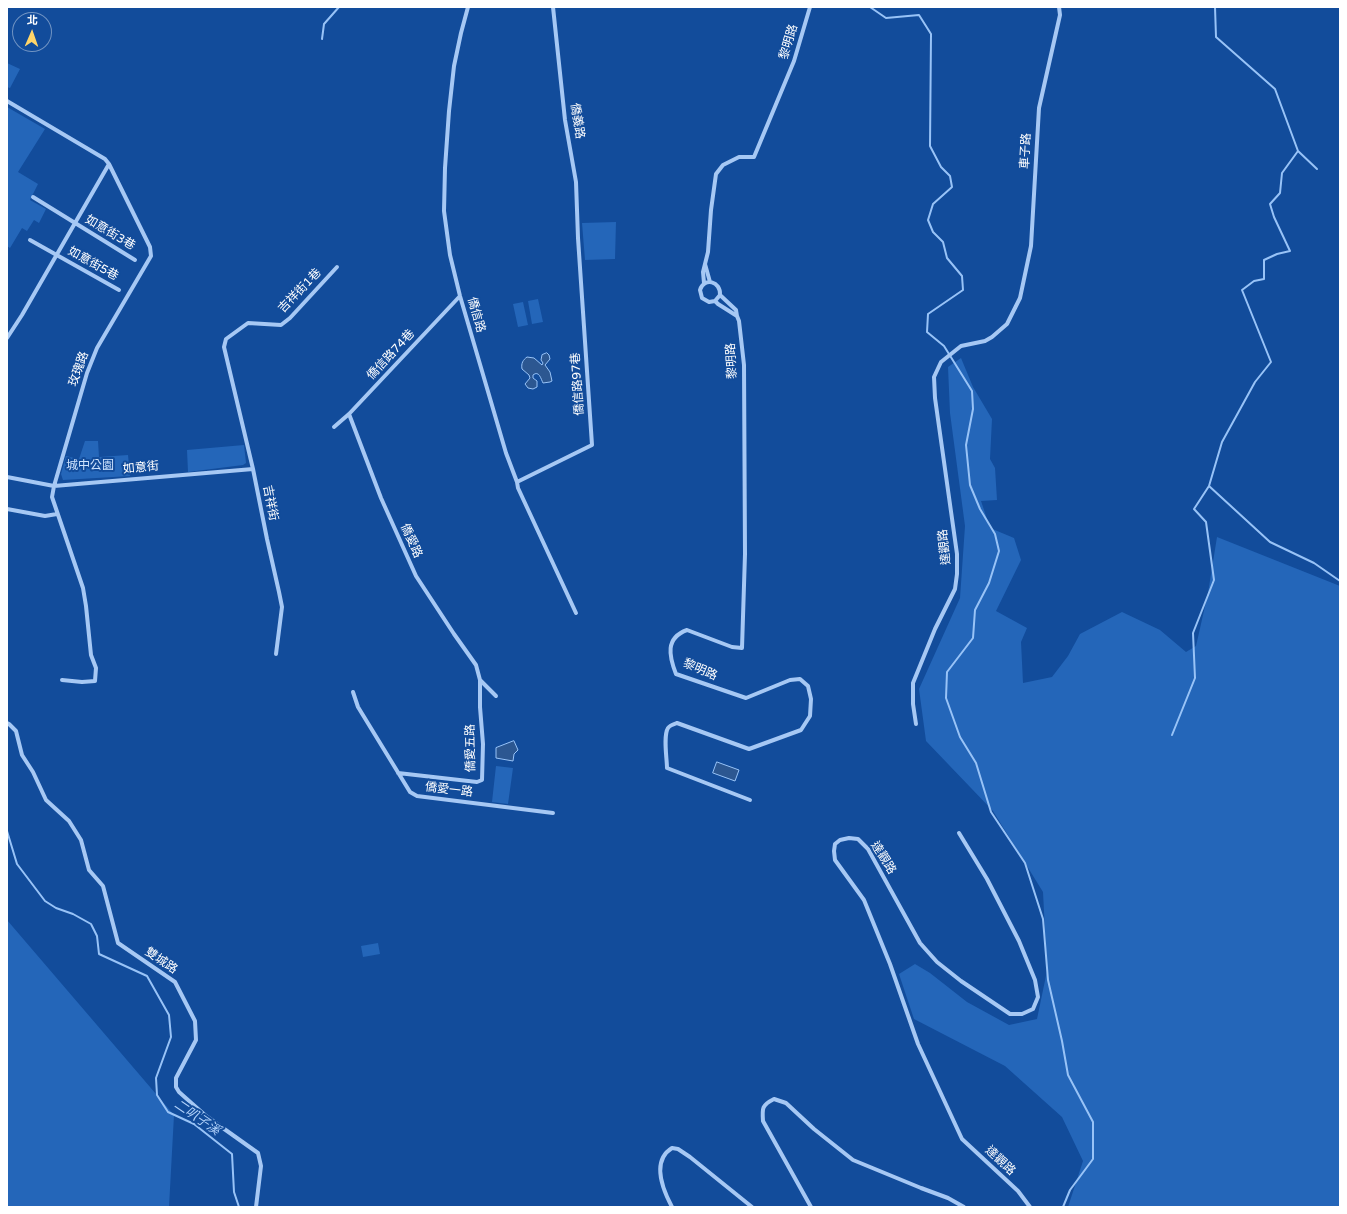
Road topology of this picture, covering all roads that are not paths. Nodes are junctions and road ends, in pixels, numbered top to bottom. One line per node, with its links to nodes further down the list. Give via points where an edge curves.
1 (468, 7): 19 (street, 僑信路, via 454,66 445,168 444,211 450,256)
2 (553, 7): 9 (street, 僑義路, via 565,120 576,182)
3 (810, 7): 13 (street, 黎明路, via 794,61 754,157 739,157 723,165 716,174)
4 (1059, 7): 24 (street, 車子路, via 1060,15 1039,108 1031,246 1020,298 1007,324 992,337 961,346)
5 (7, 101): 6 (street, 玫瑰路, via 94,152)
6 (109, 164): 8 (street); 30 (street, 玫瑰路, via 152,256 97,348 87,373)
7 (33, 197): 8 (street, 如意街3巷)
8 (75, 224): 11 (street); 12 (street, 如意街3巷)
9 (578, 238): 29 (street, 僑信路97巷, via 592,445)
10 (30, 240): 11 (street, 如意街5巷)
11 (56, 255): 17 (street, 如意街5巷); 22 (street)
12 (135, 260)
13 (705, 263): 15 (street, 黎明路); 16 (street, 黎明路)
14 (337, 267): 23 (street, 吉祥街1巷, via 290,318 281,324 248,323 226,339)
15 (710, 282): 16 (street); 18 (street, 黎明路, via 717,285)
16 (704, 283): 20 (street, 黎明路, via 700,296 707,302)
17 (119, 290)
18 (720, 295): 20 (street); 21 (street, 黎明路, via 736,310)
19 (460, 296): 25 (street, 僑信路74巷); 29 (street, 僑信路)
20 (715, 301): 21 (street, 黎明路)
21 (737, 316): 42 (street, 黎明路, via 744,365 746,554 742,648 732,647 687,630 678,633 672,640 671,660 676,674 746,698 790,680 800,679 808,686 811,699 810,716 801,730 749,749 677,723 668,728 666,740 667,768)
22 (7, 338)
23 (226, 357): 27 (street, 吉祥街)
24 (941, 362): 40 (street, 達觀路, via 934,377 935,398 957,554 957,574 955,590 935,629 913,683)
25 (349, 414): 26 (street, 僑信路74巷); 36 (street, 僑愛路, via 381,498 416,576 476,665)
26 (334, 427)
27 (253, 469): 30 (street, 如意街); 34 (street, 吉祥街, via 282,607)
28 (7, 477): 30 (street, 如意街)
29 (517, 482): 33 (street, 僑信路)
30 (54, 486): 32 (street, 玫瑰路, via 52,497)
31 (7, 509): 32 (street, via 45,516)
32 (57, 514): 35 (street, 玫瑰路, via 83,588 91,655 96,668 96,681)
33 (576, 614)
34 (276, 654)
35 (62, 680)
36 (480, 680): 38 (street); 41 (street, 僑愛五路, via 482,780 477,782)
37 (353, 692): 41 (street, 僑愛一路, via 358,707)
38 (496, 696)
39 (7, 724): 45 (street, 雙城路, via 16,731 22,755 46,800 69,821 81,840 89,870 103,886 118,943 175,982 188,1007 195,1021 196,1040 176,1078 176,1087 196,1108 258,1153 261,1166)
40 (916, 724)
41 (398, 773): 43 (street, 僑愛一路, via 410,792 417,796)
42 (750, 800)
43 (553, 813)
44 (959, 833): 50 (street, 達觀路, via 1019,941 1035,980 1038,997 1033,1009 1022,1014 1010,1014 937,962 920,942 868,849 858,840 840,840 835,844 834,851 836,860 864,900 918,1044 962,1139 1018,1191)
45 (256, 1207)
46 (672, 1207): 47 (street, via 660,1178 661,1160 672,1148 690,1156)
47 (752, 1207)
48 (811, 1207): 49 (street, via 763,1121 762,1110 765,1103 774,1099 786,1103 853,1160 948,1198)
49 (964, 1207)
50 (1030, 1207)

